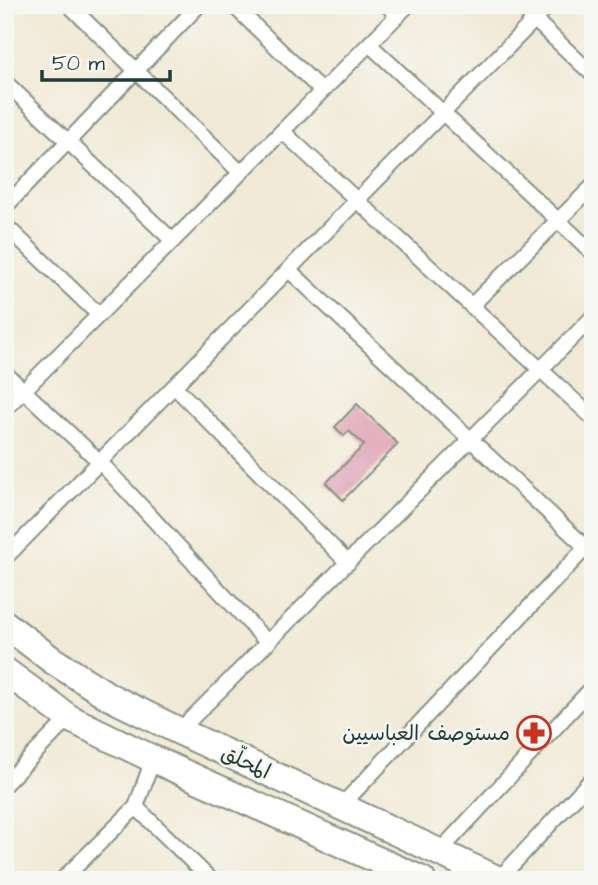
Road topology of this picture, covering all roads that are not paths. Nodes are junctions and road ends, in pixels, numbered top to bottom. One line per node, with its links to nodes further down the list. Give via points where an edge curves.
1 (69, 5): 9 (street)
2 (199, 5): 9 (street)
3 (233, 5): 12 (street)
4 (519, 5): 7 (street)
5 (549, 5): 7 (street)
6 (398, 9): 8 (street)
7 (534, 20): 10 (street); 13 (street)
8 (369, 44): 12 (street); 13 (street)
9 (136, 70): 15 (street); 16 (street)
10 (593, 75)
11 (5, 82): 15 (street)
12 (322, 91): 14 (street)
13 (443, 113): 18 (street); 20 (street)
14 (282, 131): 16 (street); 18 (street)
15 (68, 141): 19 (street); 22 (street)
16 (241, 173): 22 (street)
17 (593, 186): 20 (street)
18 (358, 201): 24 (street); 25 (street)
19 (5, 207)
20 (558, 220): 23 (street); 25 (street)
21 (5, 225): 26 (street)
22 (173, 240): 26 (street)
23 (593, 253)
24 (289, 270): 30 (street); 34 (street)
25 (471, 306): 28 (street)
26 (99, 315): 31 (street)
27 (593, 317): 28 (street)
28 (540, 370): 33 (street); 34 (street)
29 (5, 373): 31 (street)
30 (175, 387): 35 (street); 38 (street)
31 (24, 391): 32 (street); 35 (street)
32 (5, 409)
33 (593, 418)
34 (470, 440): 36 (street); 38 (street)
35 (101, 463): 37 (street); 40 (street)
36 (590, 547): 48 (street)
37 (5, 558)
38 (348, 563): 40 (street)
39 (5, 624): 44 (highway, المحلّق, via 110,697)
40 (268, 643): 44 (street)
41 (5, 671): 43 (highway, المحلّق)
42 (593, 687): 50 (street)
43 (69, 718): 45 (highway, المحلّق); 47 (street)
44 (179, 731): 48 (highway, المحلّق)
45 (153, 759): 49 (street); 53 (highway, المحلّق)
46 (593, 778): 54 (street)
47 (5, 784)
48 (341, 806): 50 (highway, المحلّق)
49 (136, 807): 51 (street); 52 (street)
50 (439, 852): 54 (highway, المحلّق)
51 (62, 880)
52 (211, 880)
53 (422, 880)
54 (498, 880)

